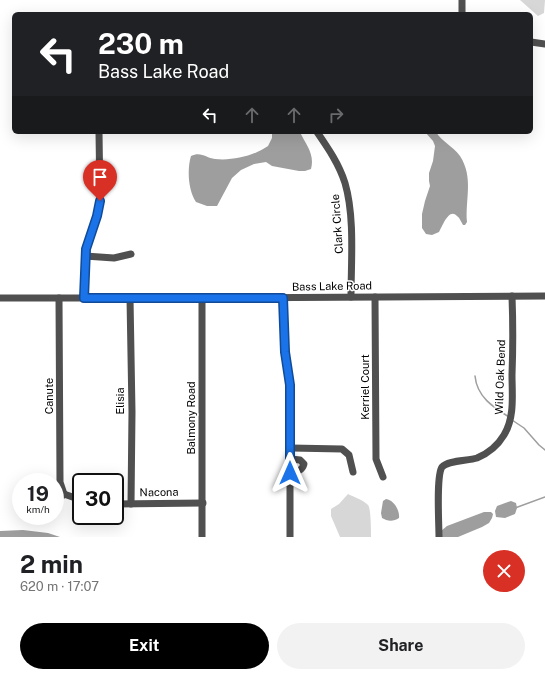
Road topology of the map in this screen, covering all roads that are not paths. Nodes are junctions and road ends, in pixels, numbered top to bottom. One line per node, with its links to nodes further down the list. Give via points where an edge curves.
1 (462, 0): 2 (street)
2 (462, 12)
3 (533, 42): 4 (street)
4 (545, 44)
5 (100, 134): 8 (street, via 100,201)
6 (318, 134): 11 (street, Clark Circle, via 340,170 348,200)
7 (130, 254): 8 (street, via 114,258)
8 (85, 256): 15 (street)
9 (512, 296): 10 (street, Bass Lake Road); 12 (street, Bass Lake Road); 32 (street, Wild Oak Bend, via 512,402 505,434 489,452 443,467 439,486)
10 (545, 296)
11 (351, 297): 12 (street, Bass Lake Road); 18 (street, Bass Lake Road)
12 (375, 297): 24 (street, Kerriel Court, via 376,460)
13 (0, 298): 14 (street, Bass Lake Road)
14 (59, 298): 15 (street, Bass Lake Road); 22 (street, Canute)
15 (84, 298): 16 (street, Bass Lake Road)
16 (130, 298): 17 (street, Bass Lake Road); 29 (street, Elisia)
17 (202, 298): 18 (street, Bass Lake Road); 27 (street, Balmony Road)
18 (283, 298): 19 (street, via 285,352 290,385)
19 (290, 448): 20 (street); 21 (street, via 342,449 350,455)
20 (290, 459): 23 (street); 23 (street, via 300,460 304,464 303,469)
21 (353, 472)
22 (60, 473)
23 (290, 473): 31 (street)
24 (383, 476)
25 (64, 494): 26 (street)
26 (72, 497)
27 (203, 503): 29 (street, Nacona); 30 (street, Balmony Road)
28 (124, 504): 29 (street, Nacona)
29 (131, 504)
30 (202, 537)
31 (290, 537)
32 (439, 537)

